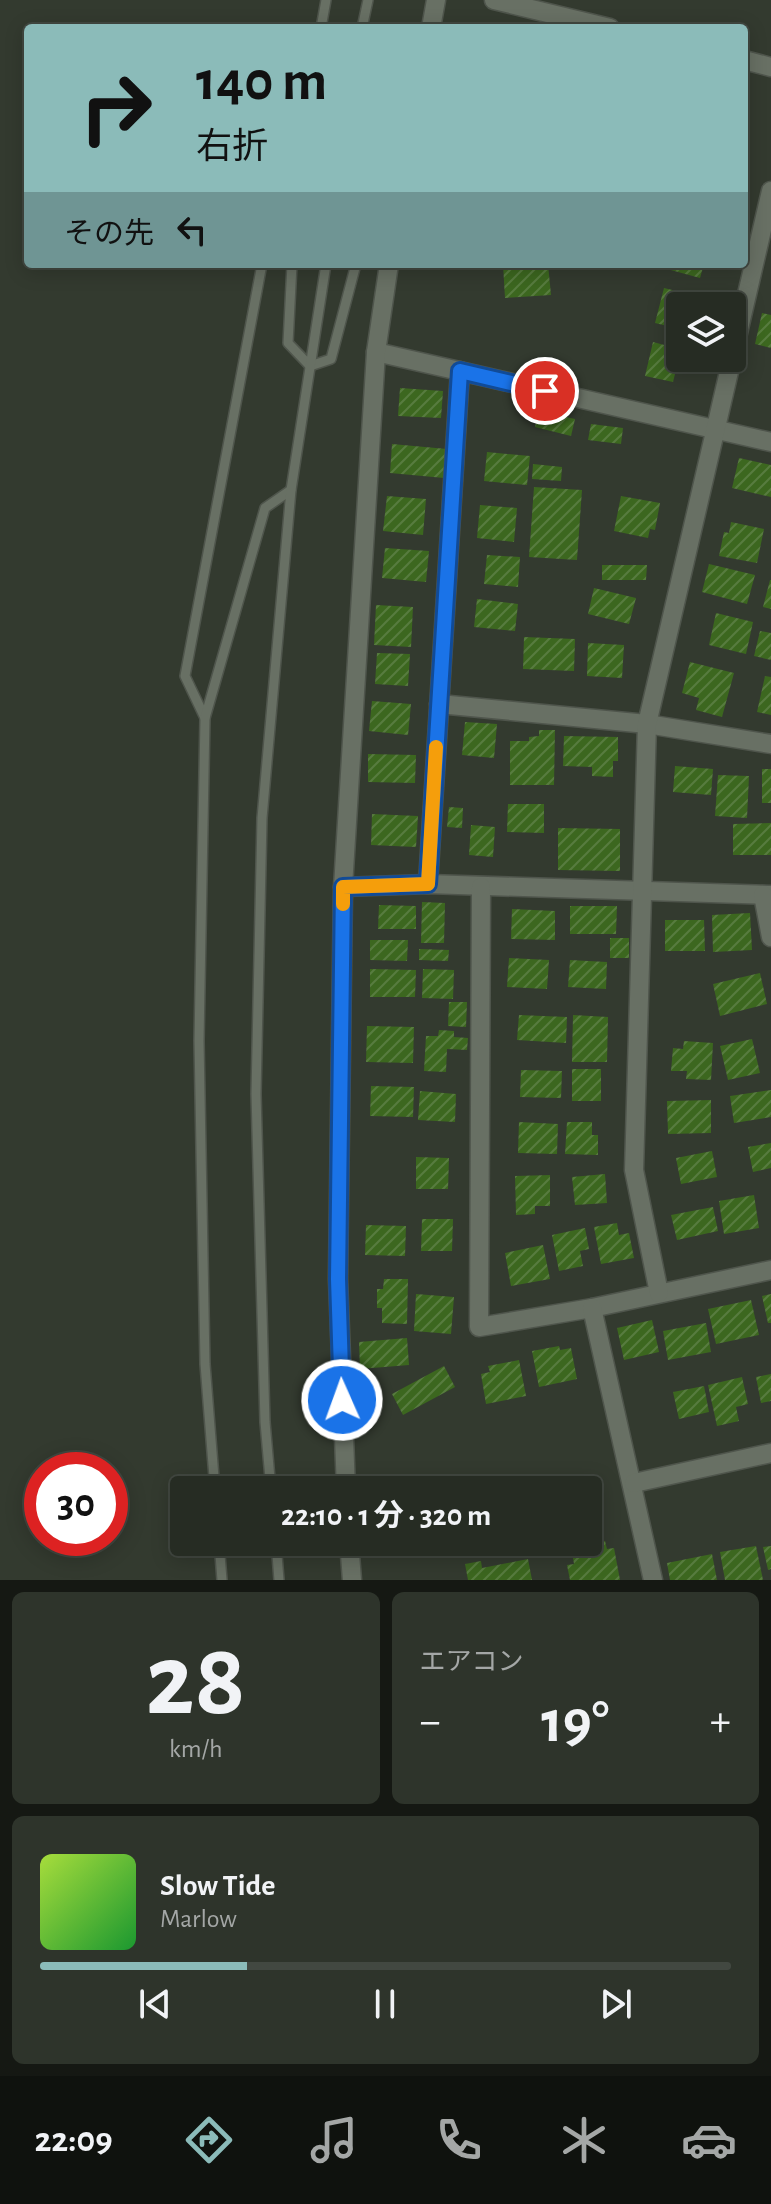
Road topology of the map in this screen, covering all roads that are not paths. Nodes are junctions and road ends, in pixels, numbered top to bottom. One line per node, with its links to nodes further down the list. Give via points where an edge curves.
1 (326, 0): 5 (lane)
2 (368, 0): 6 (lane)
3 (436, 0): 7 (street)
4 (494, 0): 8 (street)
5 (322, 24)
6 (363, 24)
7 (432, 24)
8 (593, 24)
9 (748, 61): 10 (street)
10 (771, 67)
11 (771, 191): 20 (street)
12 (261, 268): 24 (lane, via 185,676)
13 (292, 268): 18 (lane, via 288,343)
14 (325, 268): 18 (lane)
15 (355, 268): 18 (lane, via 331,359)
16 (388, 268): 17 (street)
17 (376, 352): 19 (street); 28 (street)
18 (310, 366): 22 (lane)
19 (460, 371): 20 (street); 23 (street)
20 (716, 430): 21 (street); 25 (street)
21 (771, 442)
22 (291, 490): 24 (lane, via 265,508); 38 (lane, via 262,818 256,1079)
23 (439, 704): 25 (street); 27 (street)
24 (205, 718): 37 (lane, via 199,1041 205,1364)
25 (647, 724): 26 (street); 30 (street)
26 (771, 744)
27 (428, 884): 28 (street); 29 (street)
28 (343, 887): 39 (street, via 338,1279)
29 (481, 887): 30 (street); 35 (street, via 479,1327)
30 (642, 890): 31 (street); 34 (street, via 634,1170)
31 (767, 895): 32 (street)
32 (771, 937)
33 (771, 1270): 34 (street)
34 (659, 1293): 35 (street)
35 (592, 1308): 40 (street)
36 (771, 1453): 40 (street)
37 (214, 1476)
38 (270, 1476)
39 (345, 1476)
40 (634, 1483): 47 (street)
41 (220, 1556): 44 (lane)
42 (277, 1556): 45 (lane)
43 (350, 1556): 46 (street)
44 (222, 1580)
45 (279, 1580)
46 (352, 1580)
47 (653, 1580)

